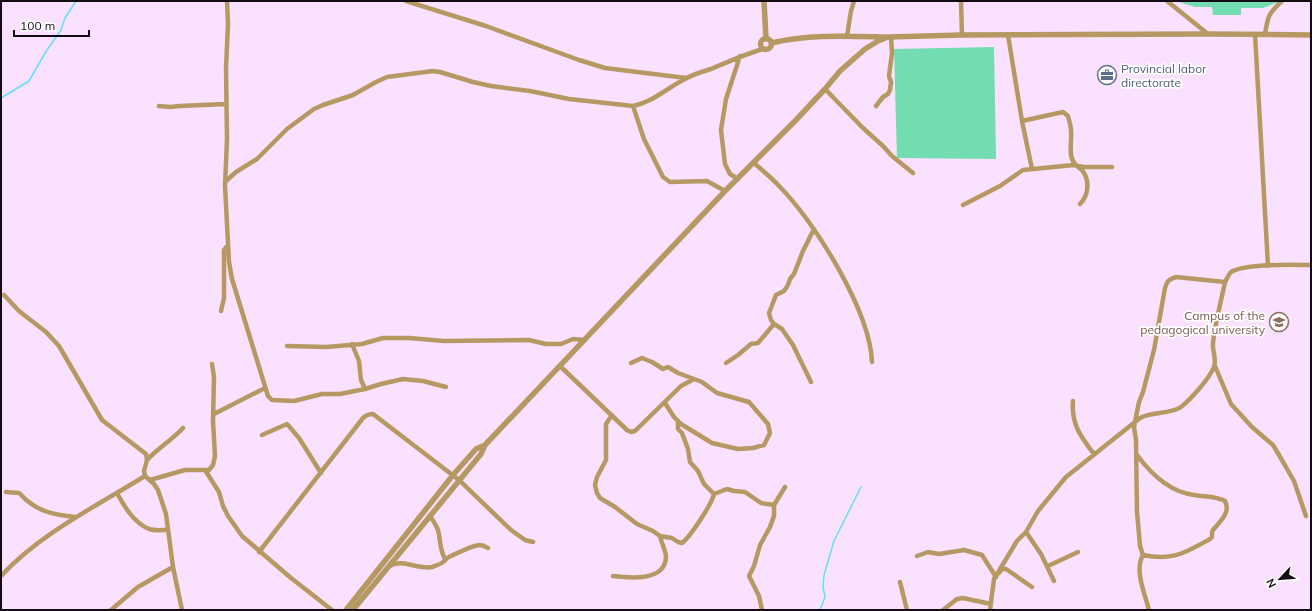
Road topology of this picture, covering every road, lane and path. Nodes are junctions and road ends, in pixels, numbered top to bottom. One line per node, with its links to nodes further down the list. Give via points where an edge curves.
1 (227, 1): 22 (street)
2 (406, 1): 20 (street, via 605,68)
3 (764, 1): 16 (street)
4 (854, 1): 14 (street)
5 (962, 1): 11 (street)
6 (1167, 1): 8 (street)
7 (1282, 1): 10 (street, via 1270,12)
8 (1208, 34): 9 (street); 12 (street)
9 (1255, 34): 10 (street); 40 (street)
10 (1265, 34): 13 (street)
11 (962, 35): 12 (street); 15 (street)
12 (1008, 35): 26 (street)
13 (1311, 35)
14 (847, 36): 15 (street); 17 (street, via 791,38)
15 (890, 37): 21 (street, via 864,49); 25 (street, via 890,90)
16 (766, 39): 17 (street); 18 (street, via 761,43)
17 (771, 43): 18 (street, via 769,49)
18 (763, 49): 19 (street)
19 (740, 56): 20 (street); 32 (street, via 726,99 721,130 725,164 730,174)
20 (686, 78): 24 (street, via 653,99)
21 (825, 89): 27 (street); 31 (street)
22 (226, 104): 23 (street); 33 (street)
23 (159, 106)
24 (633, 106): 33 (street, via 491,86 433,71 387,77 353,95 323,105 305,115 257,159); 34 (street, via 644,139 665,179 670,182 707,181)
25 (876, 106)
26 (1022, 121): 28 (street, via 1063,112 1068,116 1071,158); 30 (street)
27 (754, 163): 32 (street); 37 (street, via 780,186)
28 (1074, 165): 29 (street); 30 (street); 35 (street, via 1085,176 1088,190)
29 (1112, 167)
30 (1032, 169): 36 (street, via 1023,170 995,189)
31 (912, 173)
32 (738, 179): 34 (street)
33 (226, 181): 38 (street)
34 (725, 192): 45 (street)
35 (1080, 204)
36 (964, 205)
37 (814, 229): 44 (street, via 788,285 784,291 776,294 769,310 769,316); 49 (street, via 834,260 858,309 870,341)
38 (228, 245): 43 (street, via 224,250 224,298); 57 (street, via 232,279)
39 (1311, 265): 40 (street)
40 (1268, 266): 41 (street, via 1240,268 1230,274)
41 (1225, 282): 53 (street, via 1213,344); 64 (street, via 1176,277 1170,278 1166,283 1154,350)
42 (4, 295): 70 (street, via 53,339 66,355 102,420 144,453)
43 (221, 310)
44 (774, 324): 50 (street, via 758,343 751,344); 55 (street, via 789,338)
45 (585, 340): 46 (street, via 573,339 561,344 546,344 529,340 444,341 383,338); 52 (street)
46 (352, 344): 47 (street, via 326,347); 58 (street, via 359,361 361,380)
47 (287, 346)
48 (631, 362): 54 (street, via 642,358 663,369 668,366)
49 (872, 362)
50 (726, 363)
51 (212, 364): 61 (street)
52 (560, 366): 62 (street); 67 (street)
53 (1215, 366): 64 (street, via 1198,390 1181,406 1174,410 1146,414); 85 (street, via 1231,404 1273,445 1294,481)
54 (694, 379): 60 (street, via 681,386); 63 (street, via 717,393 749,402 768,424 770,434 764,445 738,450 708,441)
55 (811, 382)
56 (446, 387): 58 (street, via 403,379)
57 (265, 388): 58 (street, via 272,400 290,401); 61 (street)
58 (365, 389)
59 (1073, 401): 68 (street, via 1078,432)
60 (665, 403): 62 (street, via 631,432); 63 (street)
61 (214, 414): 71 (street, via 215,456 213,465)
62 (612, 415): 89 (street, via 606,424 606,460 596,477 597,493 600,498 637,524)
63 (678, 421): 80 (street, via 678,429 682,432 689,459 704,484)
64 (1134, 422): 68 (street); 69 (street)
65 (183, 428): 70 (street)
66 (262, 435): 72 (street, via 287,424)
67 (485, 445): 73 (street, via 476,449); 76 (street, via 481,454)
68 (1094, 454): 88 (street, via 1066,477 1038,511)
69 (1136, 455): 94 (street, via 1137,512); 94 (street, via 1164,484 1186,494 1218,497 1225,500 1227,507 1226,514 1212,532 1212,538 1189,551 1169,557)
70 (147, 460): 74 (street)
71 (206, 470): 75 (street, via 185,470); 92 (street, via 235,528)
72 (321, 473): 73 (street, via 363,418 373,414); 92 (street)
73 (453, 475): 76 (street); 81 (street)
74 (144, 476): 75 (street); 79 (street)
75 (150, 480): 87 (street, via 161,498)
76 (459, 480): 83 (street); 90 (street, via 511,530 525,540)
77 (785, 487): 82 (street)
78 (6, 492): 86 (street, via 20,493 38,509)
79 (117, 493): 86 (street); 87 (street, via 142,525 154,530)
80 (714, 494): 82 (street, via 727,489 745,492 761,503); 89 (street, via 713,500 682,543)
81 (432, 501): 83 (street); 110 (street)
82 (774, 505): 112 (street, via 774,516 749,576 759,596)
83 (437, 506): 84 (street)
84 (430, 515): 96 (street, via 438,530 440,547); 99 (street)
85 (1306, 516)
86 (75, 517): 100 (street, via 24,554)
87 (168, 530): 98 (street)
88 (1026, 532): 97 (street); 102 (street, via 1017,541)
89 (660, 536): 101 (street, via 666,557 663,567 645,578)
90 (533, 542)
91 (488, 548): 96 (street, via 479,545)
92 (259, 552): 109 (street)
93 (1078, 552): 97 (street)
94 (1143, 555): 116 (street, via 1140,567)
95 (917, 556): 102 (street, via 928,552 939,554 964,550 978,553 982,555)
96 (445, 559): 99 (street, via 443,563 432,567 402,563)
97 (1048, 566): 103 (street)
98 (173, 567): 107 (street, via 138,586); 108 (street)
99 (388, 567): 111 (street)
100 (1, 576)
101 (613, 576)
102 (995, 579): 105 (street, via 1000,570 1006,569); 106 (street)
103 (1054, 581)
104 (900, 582): 113 (street)
105 (1032, 587)
106 (991, 604): 114 (street, via 957,598); 115 (street)
107 (111, 610)
108 (182, 610)
109 (332, 610)
110 (346, 610)
111 (353, 610)
112 (762, 610)
113 (907, 610)
114 (943, 610)
115 (990, 610)
116 (1149, 610)

